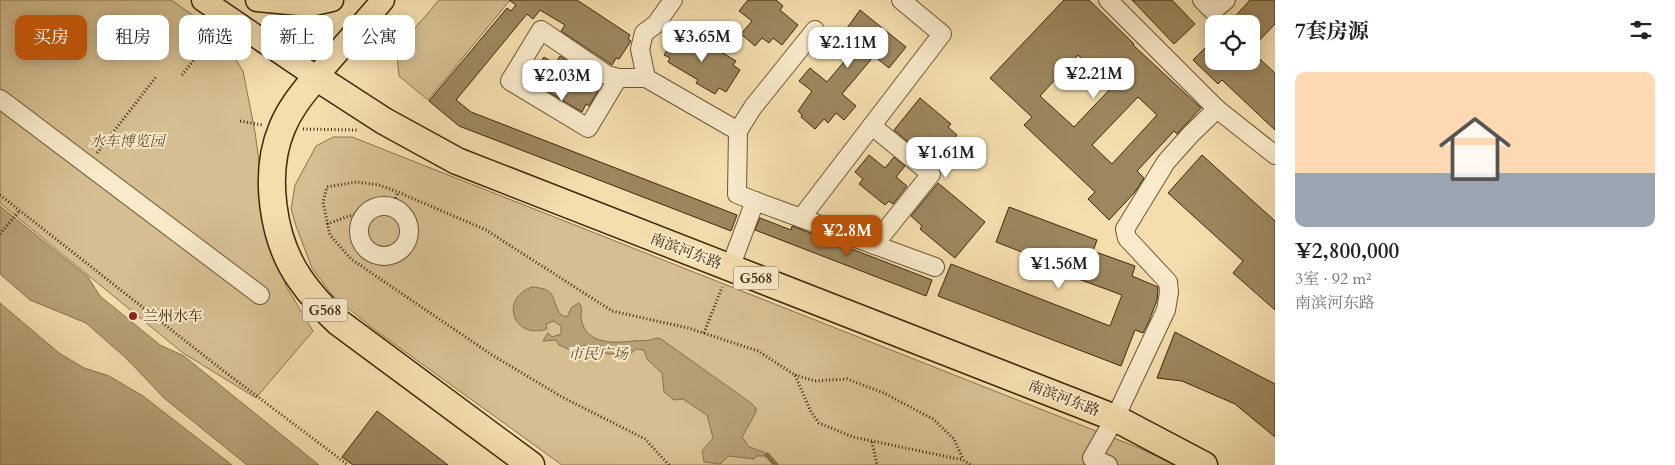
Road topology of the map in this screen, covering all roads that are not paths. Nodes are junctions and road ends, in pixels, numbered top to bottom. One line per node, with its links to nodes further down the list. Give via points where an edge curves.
1 (203, 0): 11 (main road, 南滨河东路)
2 (257, 0): 3 (main road, via 310,5)
3 (332, 0)
4 (383, 0): 11 (main road)
5 (673, 0): 13 (street, via 656,24 644,33 640,50)
6 (901, 0): 16 (street, via 942,34)
7 (1108, 0): 15 (street)
8 (1202, 0): 9 (street, via 1213,11)
9 (1226, 0)
10 (815, 30): 17 (street, via 753,107)
11 (316, 77): 24 (highway, 南滨河东路 / G568, via 384,121 456,161); 27 (highway, G568, via 294,105 282,129 275,151 273,174 279,231 299,278 316,301 338,322)
12 (618, 78): 12 (street, via 588,128 510,81 541,30 607,75); 13 (street)
13 (646, 78): 17 (street)
14 (0, 100): 25 (street)
15 (1217, 109): 18 (street); 26 (street, via 1166,162 1125,229 1127,238 1168,282 1169,292 1166,310)
16 (872, 126): 21 (street); 22 (street, via 931,174)
17 (738, 131): 20 (street, via 737,194)
18 (1275, 154)
19 (395, 200): 19 (street, via 406,220 407,240 394,254 375,255 361,242 360,223 365,214)
20 (755, 200): 21 (street); 24 (street)
21 (801, 218): 22 (street)
22 (874, 245): 23 (street)
23 (935, 267)
24 (730, 268): 26 (highway, 南滨河东路 / G568)
25 (260, 295)
26 (1114, 418): 28 (street, via 1092,458); 29 (highway, 南滨河东路 / G568)
27 (531, 465)
28 (1108, 465)
29 (1204, 465)

